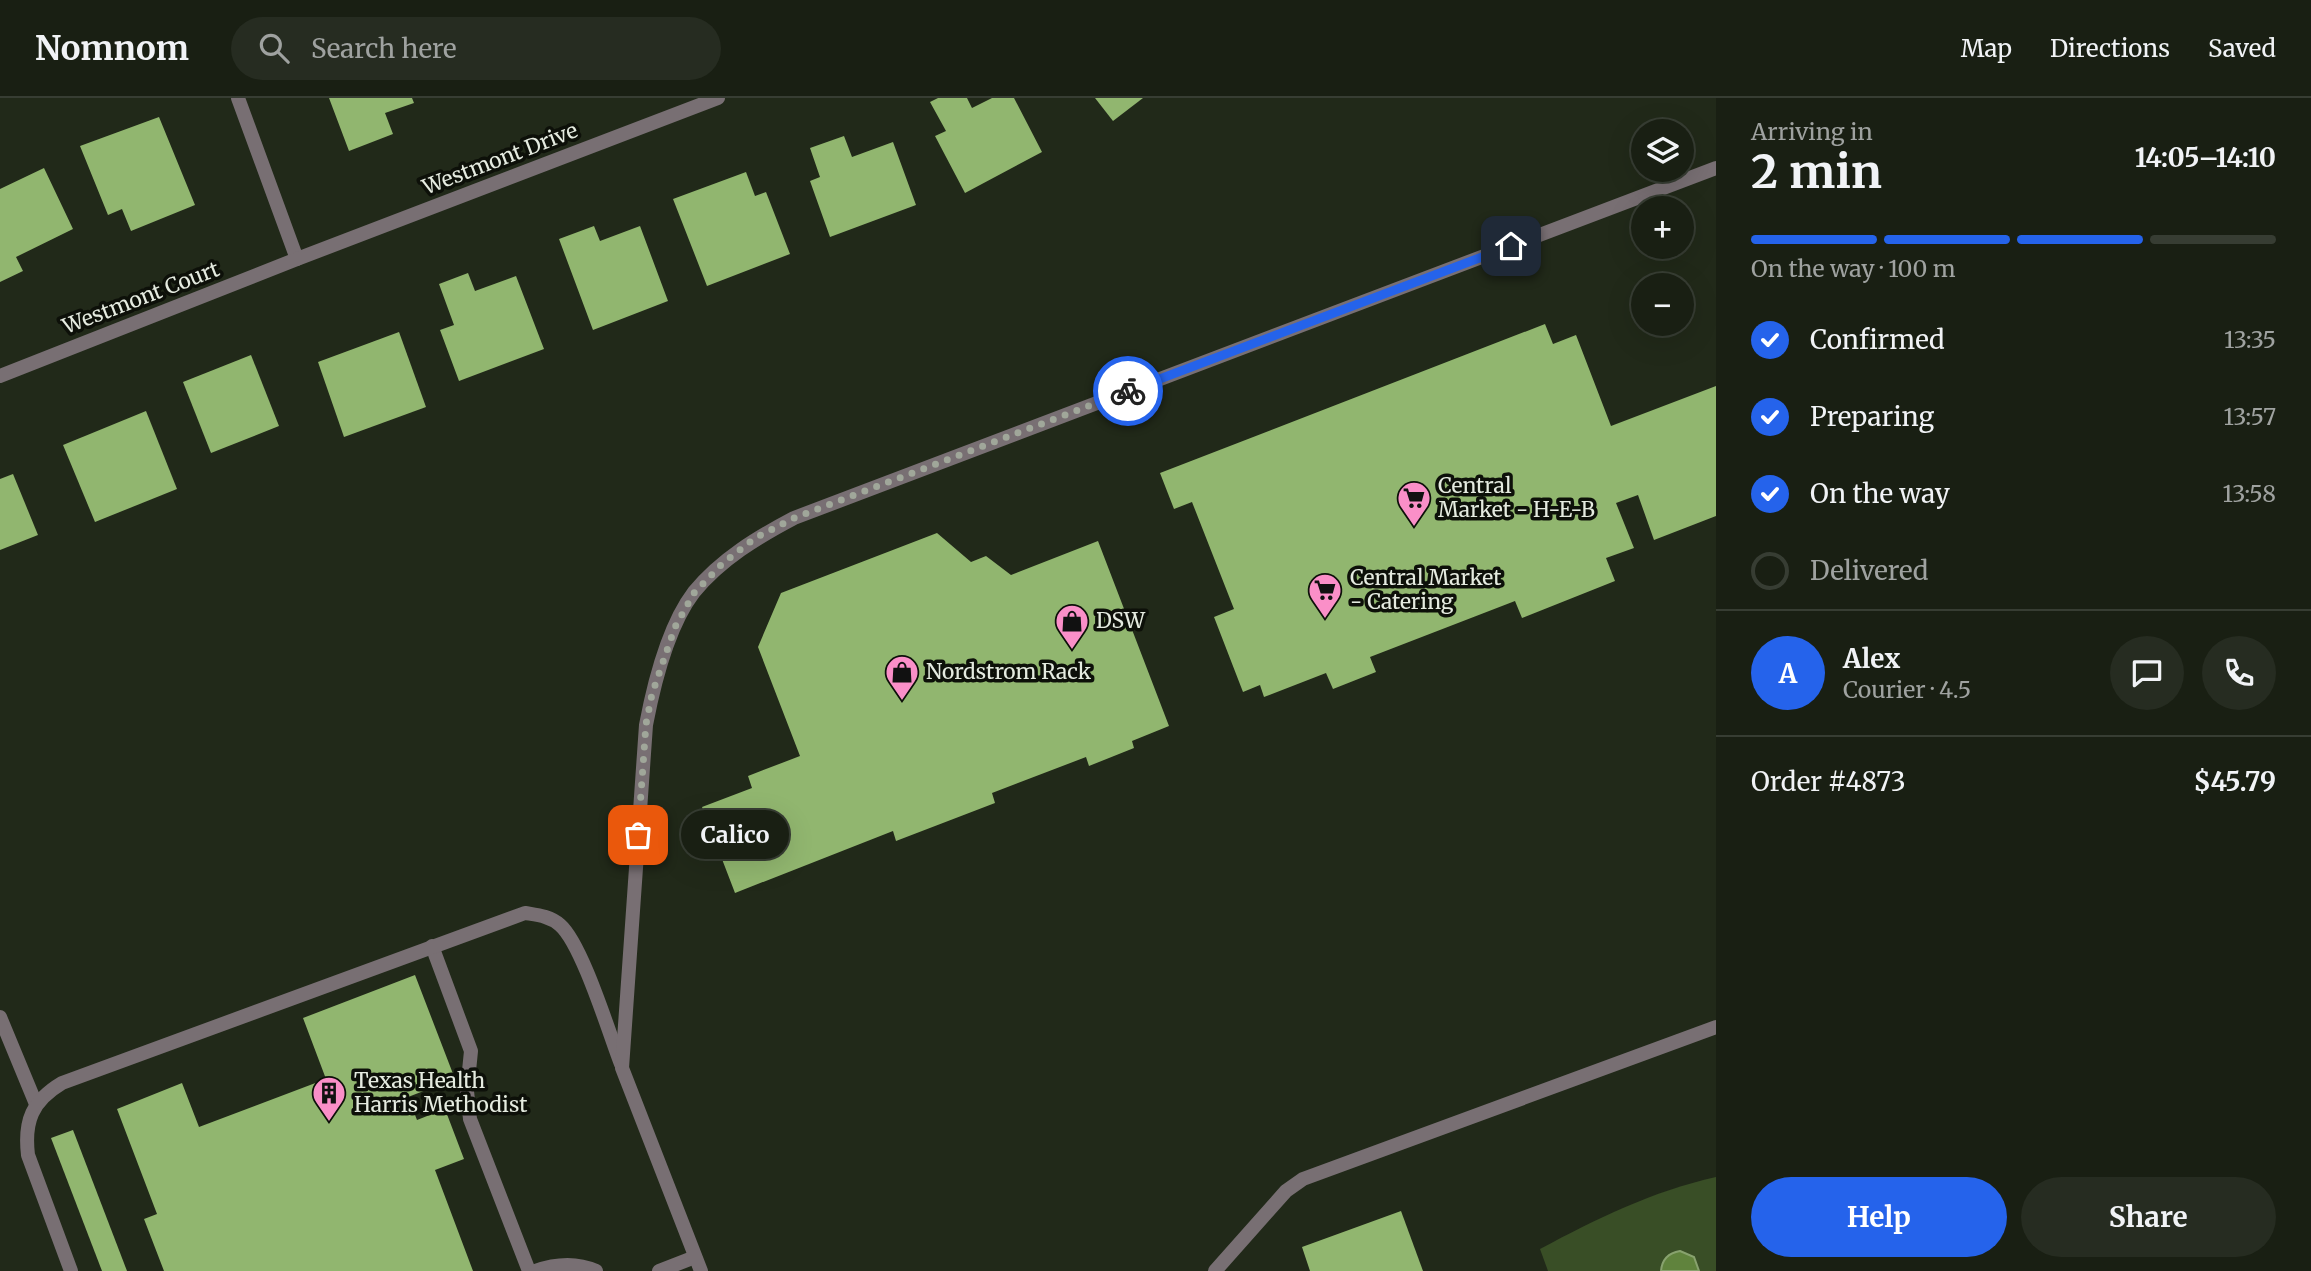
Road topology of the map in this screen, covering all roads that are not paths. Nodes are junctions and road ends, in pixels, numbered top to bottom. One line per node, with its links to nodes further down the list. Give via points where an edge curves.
1 (238, 98): 4 (street)
2 (718, 98): 4 (street, Westmont Drive)
3 (1716, 168): 9 (street, via 794,518 755,538 722,564 694,593 675,627 646,724)
4 (297, 259): 5 (street, Westmont Court)
5 (0, 376)
6 (432, 946): 9 (street, via 525,913 544,915 560,924 580,957); 10 (street, via 62,1083); 13 (street, via 471,1051 470,1119)
7 (0, 1017): 10 (street)
8 (1716, 1027): 18 (street, via 1303,1179 1286,1191)
9 (622, 1068): 11 (street)
10 (36, 1104): 12 (street, via 26,1138 28,1155)
11 (695, 1256): 16 (street); 17 (street)
12 (71, 1271)
13 (529, 1271)
14 (534, 1271): 15 (street, via 569,1265)
15 (596, 1271)
16 (659, 1271)
17 (701, 1271)
18 (1214, 1271)

